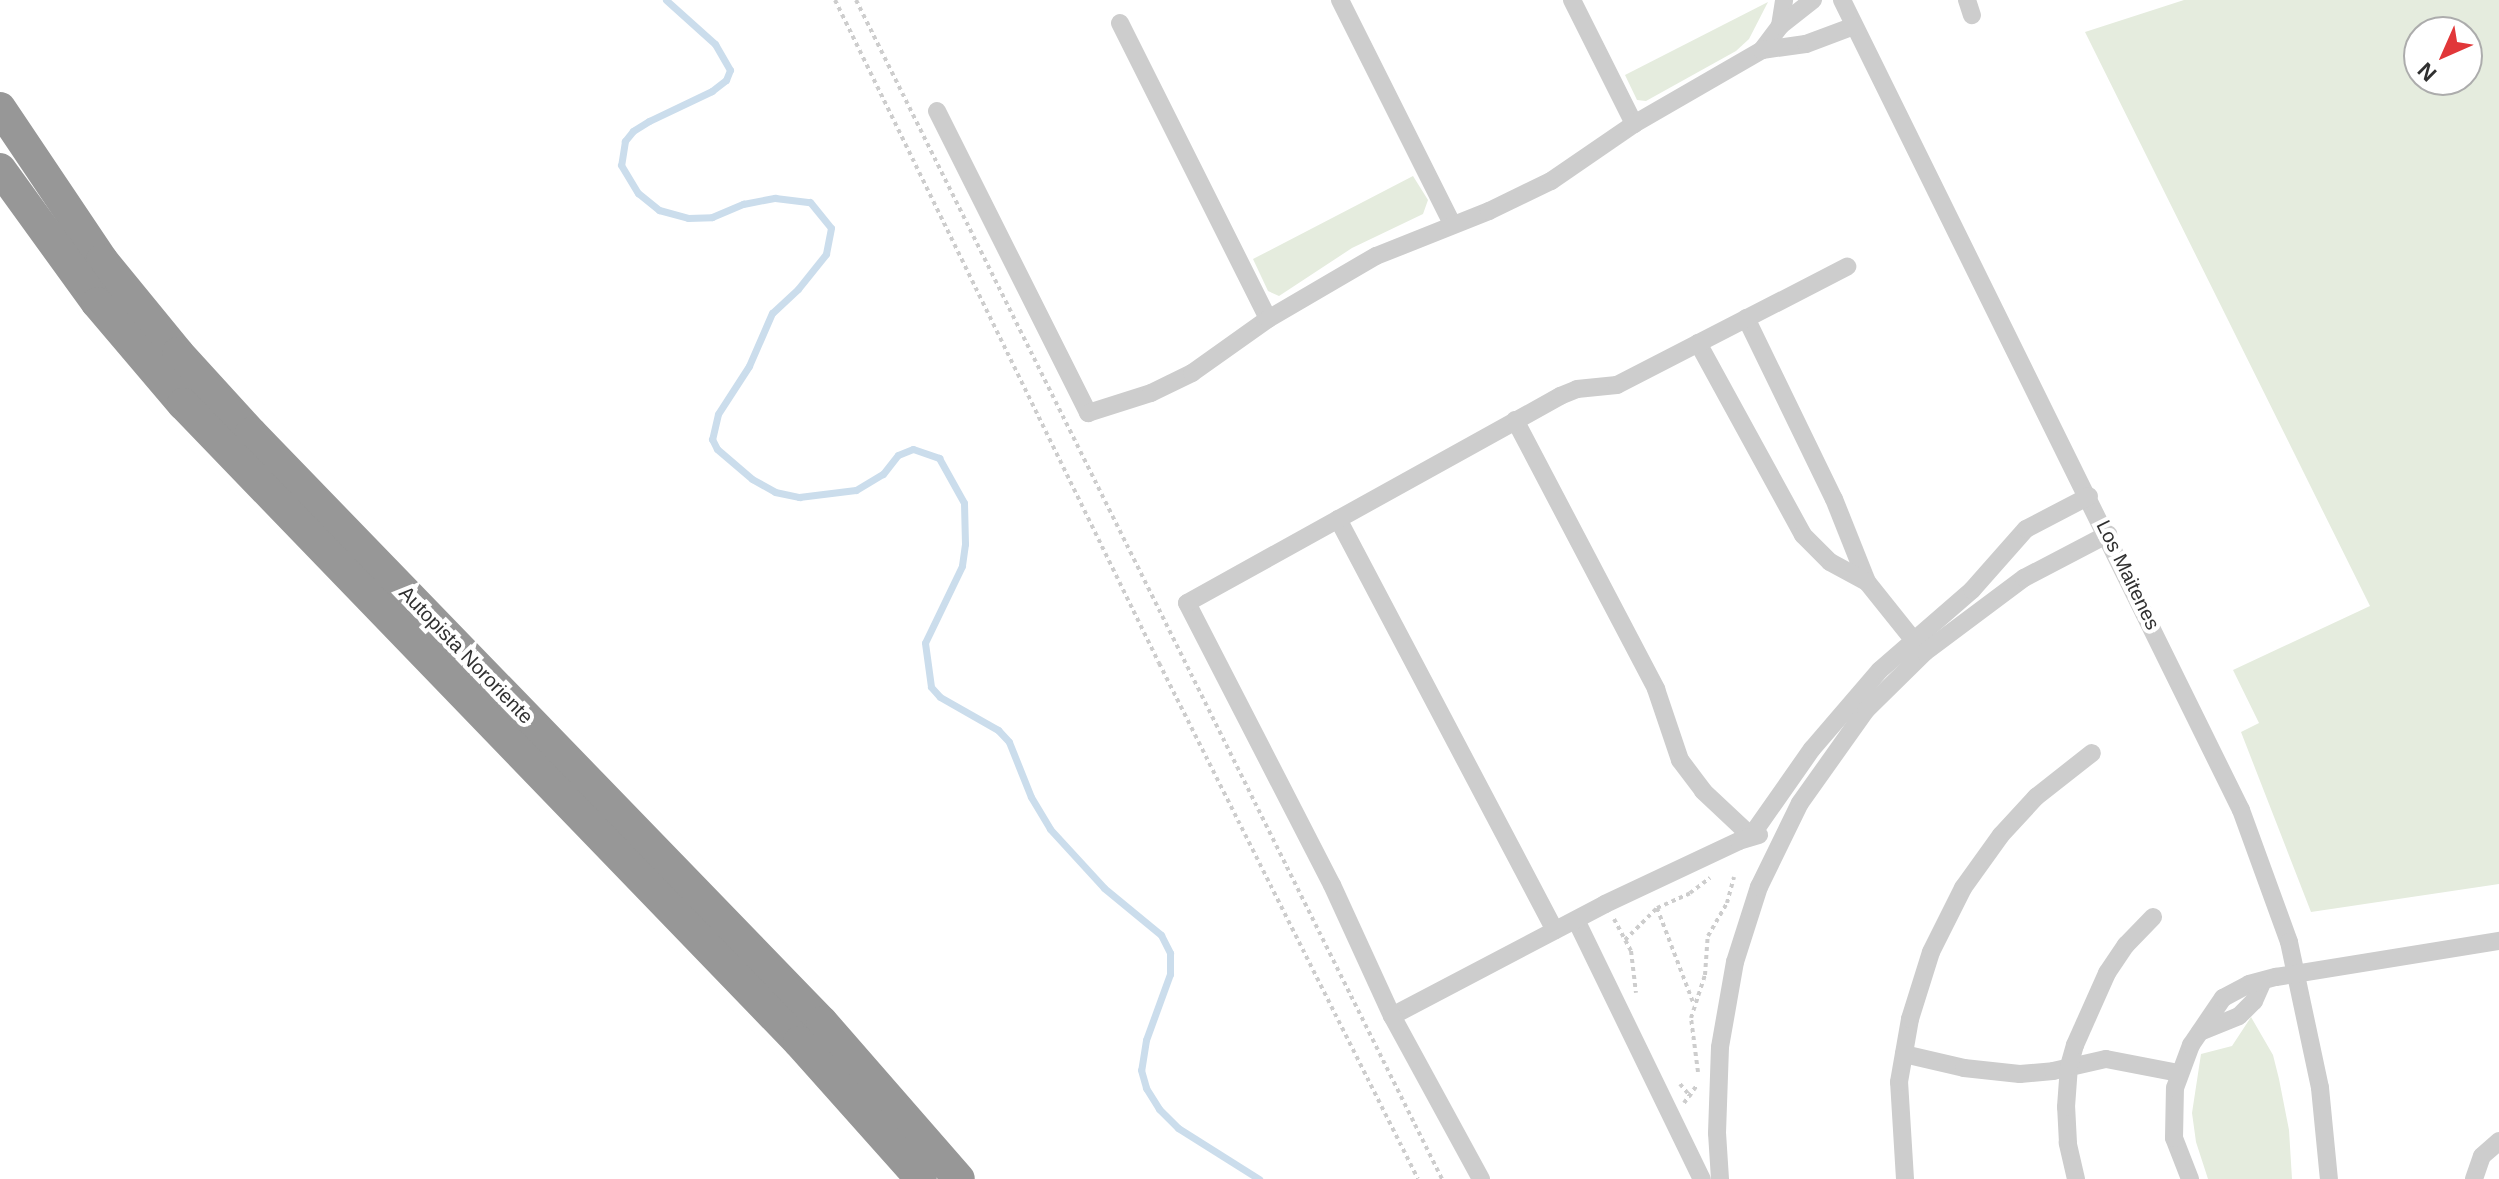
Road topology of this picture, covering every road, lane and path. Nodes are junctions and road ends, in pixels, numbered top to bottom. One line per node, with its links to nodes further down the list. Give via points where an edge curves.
1 (835, 0): 55 (path)
2 (856, 0): 56 (path)
3 (1340, 0): 16 (street)
4 (1572, 0): 14 (street)
5 (1784, 0): 9 (street)
6 (1813, 0): 9 (street)
7 (1842, 0): 10 (street, Los Maitenes)
8 (1120, 23): 19 (street)
9 (1780, 26): 11 (street)
10 (1854, 26): 11 (street, via 1806,44); 22 (street, Los Maitenes)
11 (1762, 50): 14 (street)
12 (0, 108): 54 (highway, Autopista Nororiente, via 73,220 161,334 822,1022)
13 (937, 111): 19 (street, via 1088,413 1182,378)
14 (1634, 124): 16 (street, via 1551,181)
15 (0, 169): 53 (highway, Autopista Nororiente, via 89,293 183,404 799,1042)
16 (1452, 224): 19 (street, via 1376,256)
17 (1847, 267): 18 (street)
18 (1746, 318): 20 (street); 25 (street, via 1834,499)
19 (1268, 319)
20 (1698, 343): 21 (street, via 1617,385 1577,389); 25 (street, via 1803,535 1830,562)
21 (1515, 420): 23 (street); 29 (street, via 1656,689 1680,760 1703,791)
22 (2089, 496): 24 (street, Los Maitenes); 26 (street, via 2026,529)
23 (1338, 519): 37 (street); 43 (street, via 1187,603 1332,885)
24 (2108, 534): 26 (street, via 2024,578); 40 (street, Los Maitenes, via 2241,810)
25 (1867, 582): 26 (street)
26 (1918, 646): 28 (street, via 1842,740); 29 (street, via 1844,709)
27 (2092, 753): 44 (street, via 2020,814 1963,888 1931,952)
28 (1782, 835): 29 (street); 32 (street)
29 (1751, 836): 30 (street)
30 (1717, 862): 31 (path); 33 (street); 34 (path, via 1690,893)
31 (1734, 877): 32 (path); 42 (path, via 1727,903 1708,936 1705,975)
32 (1759, 887): 52 (street, via 1726,1005)
33 (1605, 904): 36 (street); 38 (path)
34 (1657, 908): 38 (path); 42 (path)
35 (2153, 917): 45 (street, via 2107,973 2087,1010)
36 (1576, 920): 37 (street); 49 (street)
37 (1555, 930): 43 (street)
38 (1625, 940): 41 (path)
39 (2499, 941): 40 (street)
40 (2296, 973): 46 (street, via 2263,981 2239,1016 2200,1032); 63 (street, Los Maitenes, via 2320,1088)
41 (1637, 998)
42 (1694, 1005): 48 (path, via 1699,1079)
43 (1392, 1016): 57 (street)
44 (1904, 1054): 45 (street, via 2020,1074); 60 (street, via 1899,1107)
45 (2069, 1066): 46 (street, via 2106,1059); 61 (street, via 2066,1129)
46 (2179, 1073): 62 (street, via 2174,1138)
47 (1676, 1076): 48 (path)
48 (1691, 1097): 49 (path)
49 (1671, 1112): 51 (street)
50 (2499, 1141): 64 (street, via 2482,1156)
51 (1689, 1147): 52 (street, via 1700,1155); 58 (street)
52 (1717, 1150): 59 (street)
53 (921, 1179)
54 (959, 1179)
55 (1418, 1179)
56 (1442, 1179)
57 (1481, 1179)
58 (1702, 1179)
59 (1720, 1179)
60 (1905, 1179)
61 (2076, 1179)
62 (2190, 1179)
63 (2329, 1179)
64 (2474, 1179)

